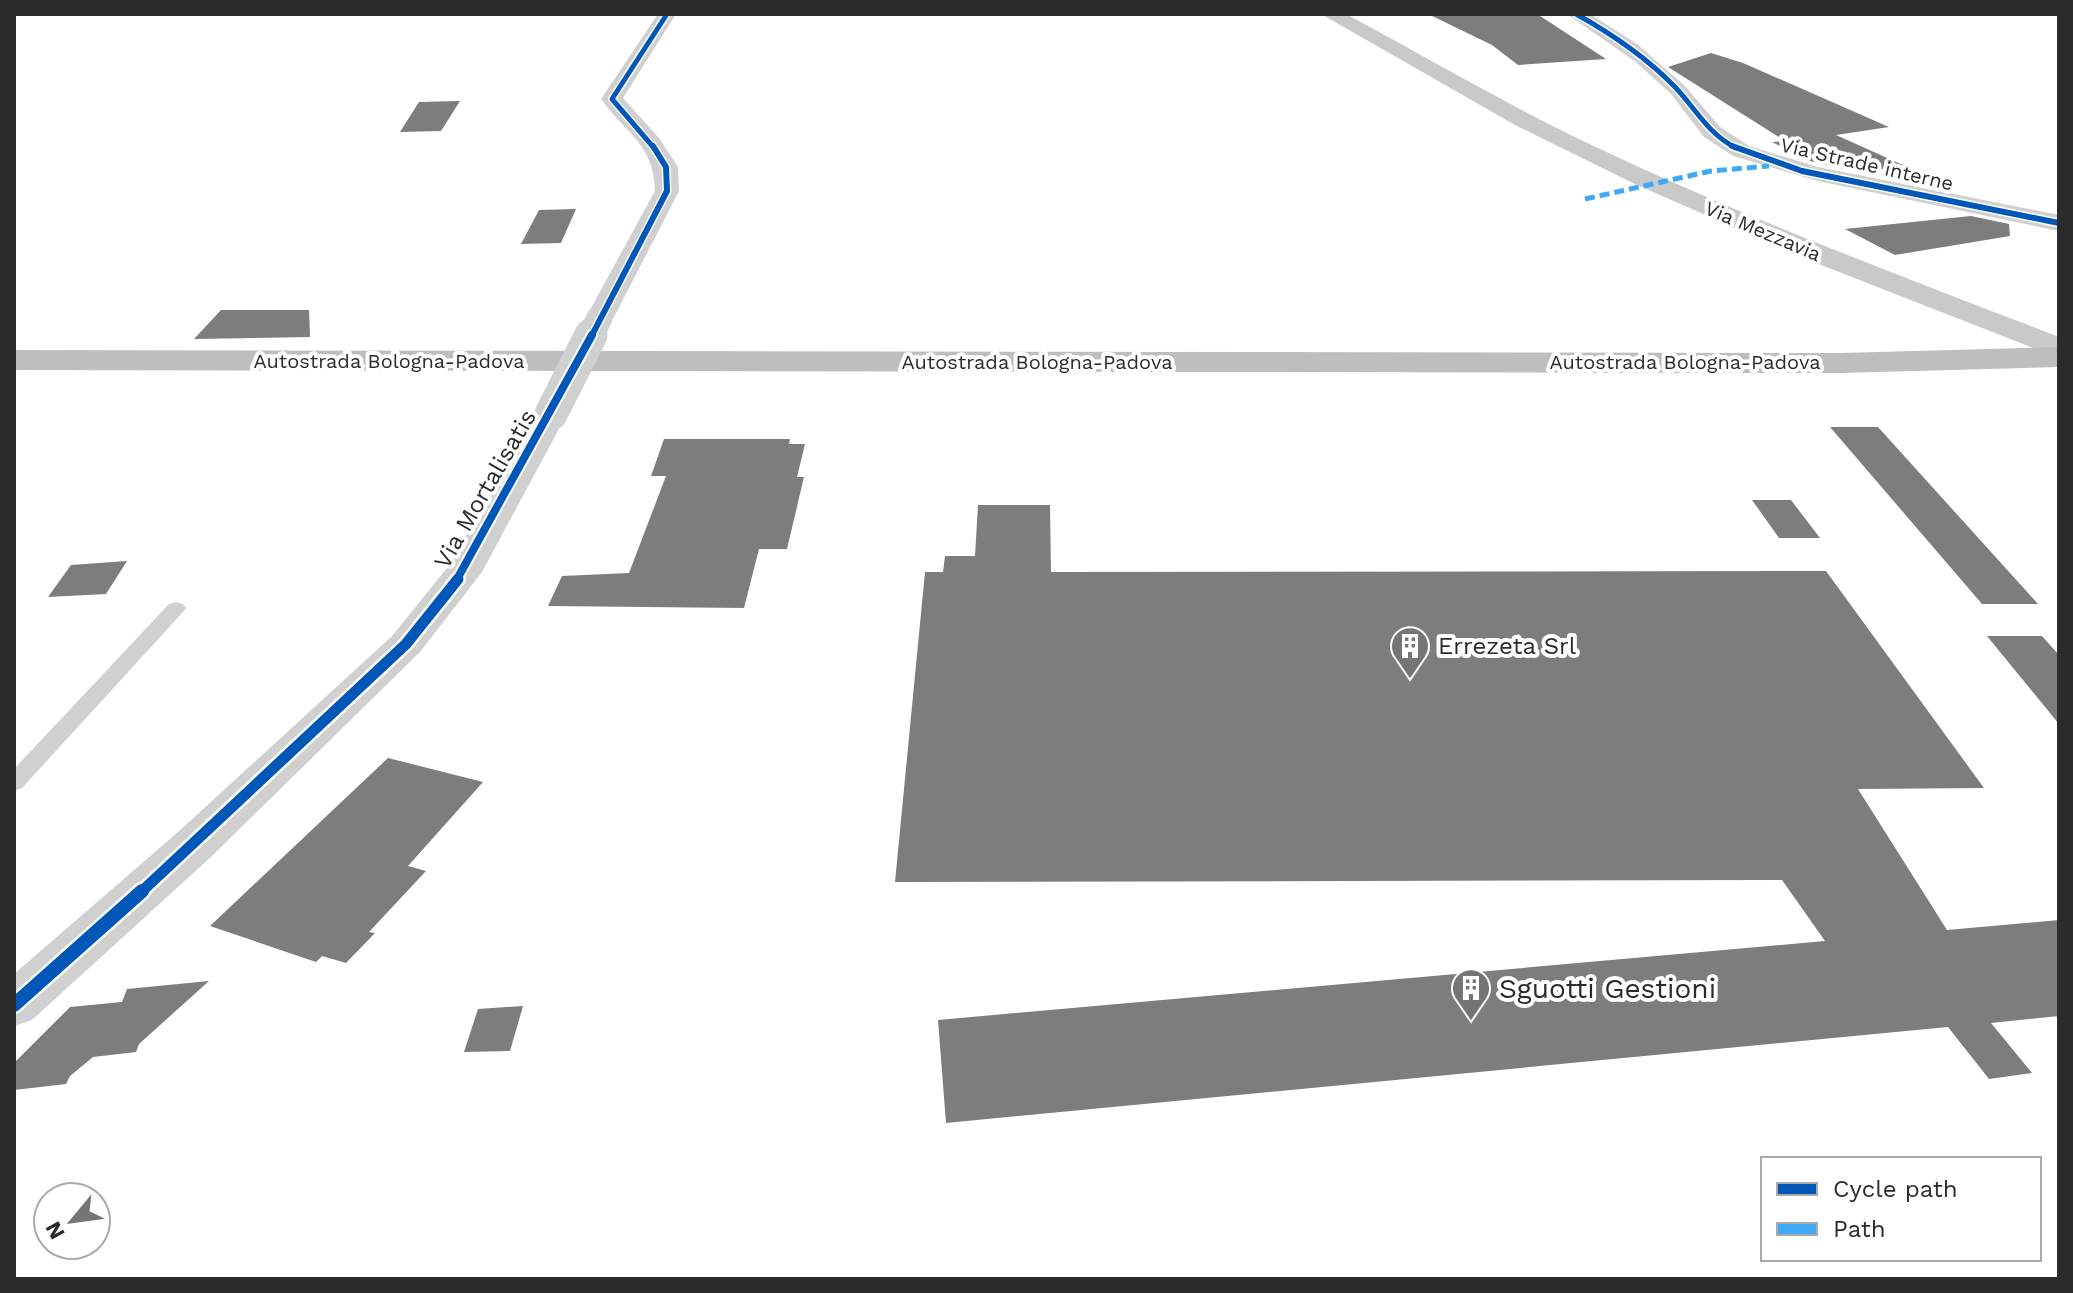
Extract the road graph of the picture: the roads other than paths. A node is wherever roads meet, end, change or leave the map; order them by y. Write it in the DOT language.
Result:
graph roads {
  1 [pos="667,14"];
  2 [pos="1331,14"];
  3 [pos="1576,14"];
  4 [pos="2059,223"];
  5 [pos="2059,348"];
  6 [pos="2059,357"];
  7 [pos="14,360"];
  8 [pos="2059,382"];
  9 [pos="14,384"];
  10 [pos="176,608"];
  11 [pos="14,783"];
  12 [pos="14,1005"];
  1 -- 12 [label="street, Via Mortalisatis, bridge"];
  2 -- 5 [label="main road, Via Mezzavia"];
  3 -- 4 [label="street, Via Strade interne"];
  6 -- 7 [label="highway, Autostrada Bologna-Padova"];
  8 -- 9 [label="highway, Autostrada Bologna-Padova"];
  10 -- 11 [label="lane"];
}
